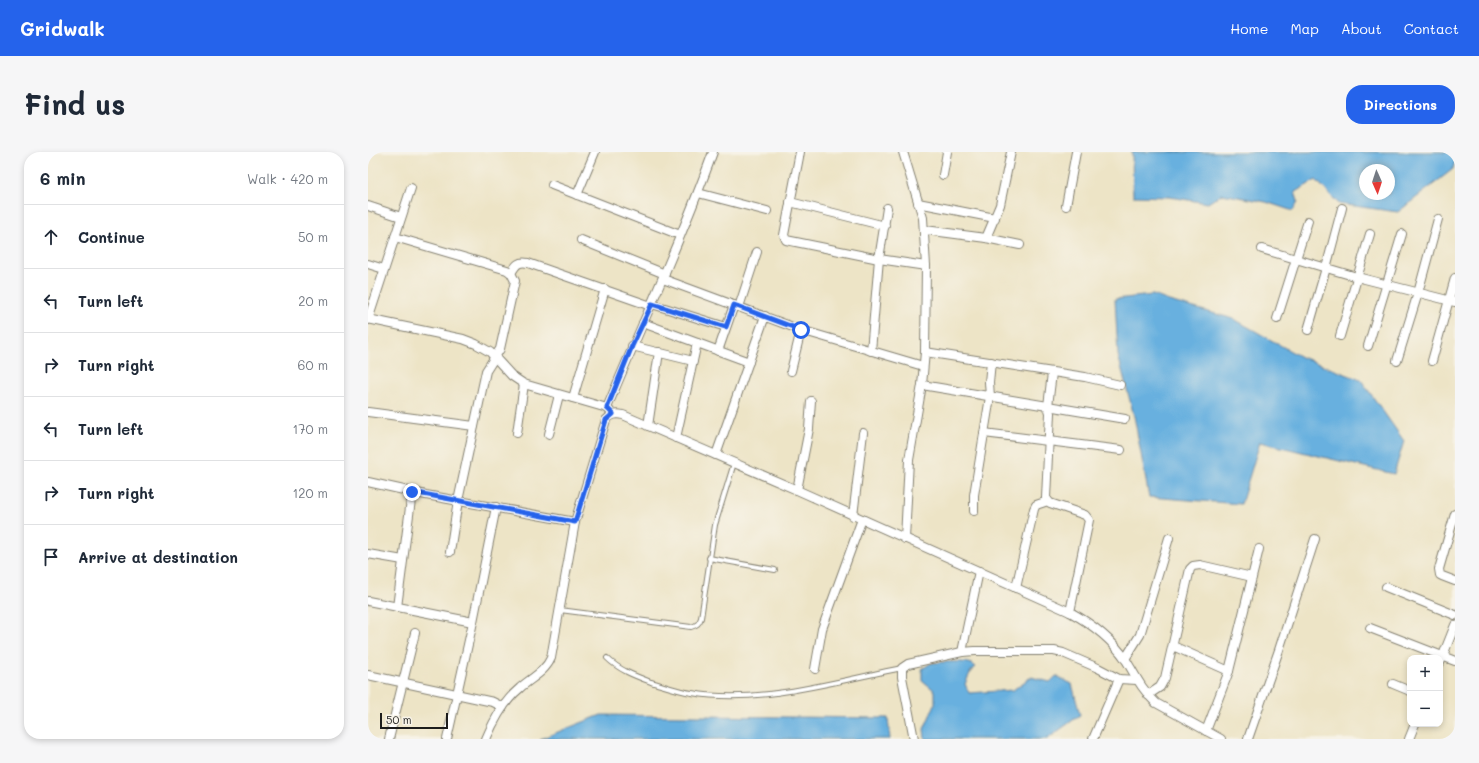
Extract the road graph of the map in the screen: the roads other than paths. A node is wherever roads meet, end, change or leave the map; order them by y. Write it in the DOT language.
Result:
graph roads {
  1 [pos="595,152"];
  2 [pos="713,152"];
  3 [pos="800,152"];
  4 [pos="903,152"];
  5 [pos="947,152"];
  6 [pos="1011,152"];
  7 [pos="1076,152"];
  8 [pos="943,175"];
  9 [pos="552,185"];
  10 [pos="411,188"];
  11 [pos="698,193"];
  12 [pos="577,195"];
  13 [pos="790,202"];
  14 [pos="918,203"];
  15 [pos="368,206"];
  16 [pos="1066,206"];
  17 [pos="887,208"];
  18 [pos="1342,208"];
  19 [pos="767,211"];
  20 [pos="401,217"];
  21 [pos="995,218"];
  22 [pos="1438,219"];
  23 [pos="1308,221"];
  24 [pos="885,226"];
  25 [pos="925,230"];
  26 [pos="680,234"];
  27 [pos="1370,234"];
  28 [pos="1402,234"];
  29 [pos="394,237"];
  30 [pos="986,238"];
  31 [pos="581,240"];
  32 [pos="1020,245"];
  33 [pos="1262,250"];
  34 [pos="757,252"];
  35 [pos="879,259"];
  36 [pos="1296,259"];
  37 [pos="368,264"];
  38 [pos="926,266"];
  39 [pos="1326,268"];
  40 [pos="384,269"];
  41 [pos="511,273"];
  42 [pos="664,277"];
  43 [pos="1357,277"];
  44 [pos="1455,278"];
  45 [pos="1387,284"];
  46 [pos="605,289"];
  47 [pos="1418,293"];
  48 [pos="1452,301"];
  49 [pos="651,305"];
  50 [pos="736,306"];
  51 [pos="764,316"];
  52 [pos="1277,319"];
  53 [pos="368,320"];
  54 [pos="643,323"];
  55 [pos="726,327"];
  56 [pos="801,330"];
  57 [pos="1308,330"];
  58 [pos="1340,336"];
  59 [pos="697,343"];
  60 [pos="632,346"];
  61 [pos="1368,346"];
  62 [pos="718,351"];
  63 [pos="871,351"];
  64 [pos="659,352"];
  65 [pos="925,352"];
  66 [pos="496,357"];
  67 [pos="693,361"];
  68 [pos="1397,361"];
  69 [pos="1432,361"];
  70 [pos="748,362"];
  71 [pos="991,362"];
  72 [pos="923,366"];
  73 [pos="791,370"];
  74 [pos="1052,373"];
  75 [pos="524,384"];
  76 [pos="922,385"];
  77 [pos="1120,385"];
  78 [pos="559,395"];
  79 [pos="990,397"];
  80 [pos="573,398"];
  81 [pos="811,401"];
  82 [pos="1048,406"];
  83 [pos="610,411"];
  84 [pos="368,412"];
  85 [pos="1125,419"];
  86 [pos="474,426"];
  87 [pos="648,426"];
  88 [pos="517,433"];
  89 [pos="984,433"];
  90 [pos="549,434"];
  91 [pos="863,434"];
  92 [pos="676,438"];
  93 [pos="1048,442"];
  94 [pos="1121,450"];
  95 [pos="716,455"];
  96 [pos="734,463"];
  97 [pos="368,482"];
  98 [pos="797,490"];
  99 [pos="412,492"];
  100 [pos="458,501"];
  101 [pos="1048,502"];
  102 [pos="496,508"];
  103 [pos="974,511"];
  104 [pos="1455,514"];
  105 [pos="853,516"];
  106 [pos="862,519"];
  107 [pos="575,522"];
  108 [pos="1169,538"];
  109 [pos="905,539"];
  110 [pos="1315,539"];
  111 [pos="1259,549"];
  112 [pos="450,552"];
  113 [pos="368,554"];
  114 [pos="709,558"];
  115 [pos="403,560"];
  116 [pos="775,570"];
  117 [pos="979,571"];
  118 [pos="1252,577"];
  119 [pos="1455,580"];
  120 [pos="1386,587"];
  121 [pos="1016,588"];
  122 [pos="368,601"];
  123 [pos="397,607"];
  124 [pos="560,610"];
  125 [pos="1070,612"];
  126 [pos="1455,616"];
  127 [pos="473,622"];
  128 [pos="1455,625"];
  129 [pos="1370,628"];
  130 [pos="416,633"];
  131 [pos="1173,646"];
  132 [pos="962,652"];
  133 [pos="1431,655"];
  134 [pos="1443,657"];
  135 [pos="607,658"];
  136 [pos="1125,659"];
  137 [pos="1443,660"];
  138 [pos="1455,661"];
  139 [pos="902,668"];
  140 [pos="815,669"];
  141 [pos="1229,671"];
  142 [pos="368,675"];
  143 [pos="1119,679"];
  144 [pos="1137,680"];
  145 [pos="403,683"];
  146 [pos="1393,684"];
  147 [pos="1407,690"];
  148 [pos="457,693"];
  149 [pos="1148,695"];
  150 [pos="503,707"];
  151 [pos="1414,727"];
  152 [pos="1206,731"];
  153 [pos="389,739"];
  154 [pos="447,739"];
  155 [pos="486,739"];
  156 [pos="914,739"];
  157 [pos="1092,739"];
  158 [pos="1221,739"];
  159 [pos="1248,739"];
  160 [pos="1409,739"];
  1 -- 12 [label="street"];
  2 -- 11 [label="street"];
  3 -- 13 [label="street"];
  4 -- 14 [label="street"];
  5 -- 8 [label="street"];
  6 -- 21 [label="street"];
  7 -- 16 [label="street"];
  9 -- 12 [label="street"];
  10 -- 20 [label="street"];
  11 -- 19 [label="street"];
  11 -- 26 [label="street"];
  12 -- 26 [label="street"];
  13 -- 24 [label="street"];
  13 -- 35 [label="street"];
  14 -- 21 [label="street"];
  14 -- 25 [label="street"];
  15 -- 20 [label="street"];
  17 -- 24 [label="street"];
  18 -- 39 [label="street"];
  20 -- 29 [label="street"];
  21 -- 30 [label="street"];
  22 -- 47 [label="street"];
  23 -- 36 [label="street"];
  24 -- 35 [label="street"];
  25 -- 30 [label="street"];
  25 -- 38 [label="street"];
  26 -- 42 [label="street"];
  27 -- 43 [label="street"];
  28 -- 45 [label="street"];
  29 -- 40 [label="street"];
  29 -- 41 [label="street"];
  30 -- 32 [label="street"];
  31 -- 42 [label="street"];
  33 -- 36 [label="street"];
  34 -- 50 [label="street"];
  35 -- 38 [label="street"];
  35 -- 63 [label="street"];
  36 -- 39 [label="street"];
  36 -- 52 [label="street"];
  37 -- 40 [label="street"];
  38 -- 65 [label="street"];
  39 -- 43 [label="street"];
  39 -- 57 [label="street"];
  40 -- 53 [label="street"];
  41 -- 46 [label="street"];
  41 -- 66 [label="street"];
  42 -- 49 [label="street"];
  42 -- 50 [label="street"];
  43 -- 45 [label="street"];
  43 -- 58 [label="street"];
  44 -- 48 [label="street"];
  45 -- 47 [label="street"];
  45 -- 61 [label="street"];
  46 -- 49 [label="street"];
  46 -- 80 [label="street"];
  47 -- 48 [label="street"];
  47 -- 68 [label="street"];
  48 -- 69 [label="street"];
  49 -- 54 [label="street"];
  49 -- 55 [label="street"];
  50 -- 51 [label="street"];
  50 -- 55 [label="street"];
  51 -- 56 [label="street"];
  51 -- 70 [label="street"];
  53 -- 66 [label="street"];
  54 -- 59 [label="street"];
  54 -- 60 [label="street"];
  55 -- 62 [label="street"];
  56 -- 63 [label="street"];
  56 -- 73 [label="street"];
  59 -- 62 [label="street"];
  59 -- 67 [label="street"];
  60 -- 64 [label="street"];
  60 -- 83 [label="street"];
  62 -- 70 [label="street"];
  63 -- 72 [label="street"];
  64 -- 67 [label="street"];
  64 -- 87 [label="street"];
  65 -- 71 [label="street"];
  65 -- 72 [label="street"];
  66 -- 75 [label="street"];
  66 -- 86 [label="street"];
  67 -- 92 [label="street"];
  70 -- 95 [label="street"];
  71 -- 74 [label="street"];
  71 -- 79 [label="street"];
  72 -- 76 [label="street"];
  74 -- 77 [label="street"];
  74 -- 82 [label="street"];
  75 -- 78 [label="street"];
  75 -- 88 [label="street"];
  76 -- 79 [label="street"];
  76 -- 109 [label="street"];
  78 -- 80 [label="street"];
  78 -- 90 [label="street"];
  79 -- 82 [label="street"];
  79 -- 89 [label="street"];
  80 -- 83 [label="street"];
  81 -- 98 [label="street"];
  82 -- 85 [label="street"];
  82 -- 93 [label="street"];
  83 -- 87 [label="street"];
  83 -- 107 [label="street"];
  84 -- 86 [label="street"];
  86 -- 100 [label="street"];
  87 -- 92 [label="street"];
  89 -- 93 [label="street"];
  89 -- 103 [label="street"];
  91 -- 105 [label="street"];
  92 -- 95 [label="street"];
  93 -- 94 [label="street"];
  93 -- 101 [label="street"];
  95 -- 96 [label="street"];
  96 -- 98 [label="street"];
  96 -- 114 [label="lane"];
  97 -- 99 [label="street"];
  98 -- 105 [label="street"];
  99 -- 100 [label="street"];
  99 -- 115 [label="street"];
  100 -- 102 [label="street"];
  100 -- 112 [label="street"];
  101 -- 121 [label="street"];
  101 -- 125 [label="street"];
  102 -- 107 [label="street"];
  102 -- 127 [label="street"];
  104 -- 119 [label="street"];
  105 -- 106 [label="street"];
  106 -- 109 [label="street"];
  106 -- 140 [label="street"];
  107 -- 124 [label="street"];
  108 -- 136 [label="street"];
  109 -- 117 [label="street"];
  110 -- 159 [label="street"];
  111 -- 118 [label="street"];
  113 -- 115 [label="street"];
  114 -- 116 [label="lane"];
  114 -- 124 [label="lane"];
  115 -- 123 [label="street"];
  117 -- 121 [label="street"];
  117 -- 132 [label="street"];
  118 -- 131 [label="street"];
  118 -- 141 [label="street"];
  120 -- 126 [label="street"];
  121 -- 125 [label="street"];
  122 -- 123 [label="street"];
  123 -- 127 [label="street"];
  124 -- 150 [label="street"];
  125 -- 136 [label="street"];
  127 -- 148 [label="street"];
  128 -- 134 [label="street"];
  129 -- 133 [label="street"];
  130 -- 145 [label="street"];
  131 -- 141 [label="street"];
  131 -- 149 [label="street"];
  132 -- 139 [label="street"];
  132 -- 143 [label="street"];
  135 -- 139 [label="lane"];
  136 -- 144 [label="street"];
  137 -- 138 [label="street"];
  139 -- 156 [label="street"];
  141 -- 152 [label="street"];
  142 -- 145 [label="street"];
  143 -- 144 [label="street"];
  143 -- 157 [label="street"];
  144 -- 149 [label="street"];
  145 -- 148 [label="street"];
  145 -- 153 [label="street"];
  146 -- 147 [label="street"];
  148 -- 150 [label="street"];
  148 -- 154 [label="street"];
  149 -- 152 [label="street"];
  150 -- 155 [label="street"];
  151 -- 160 [label="street"];
  152 -- 158 [label="street"];
}
